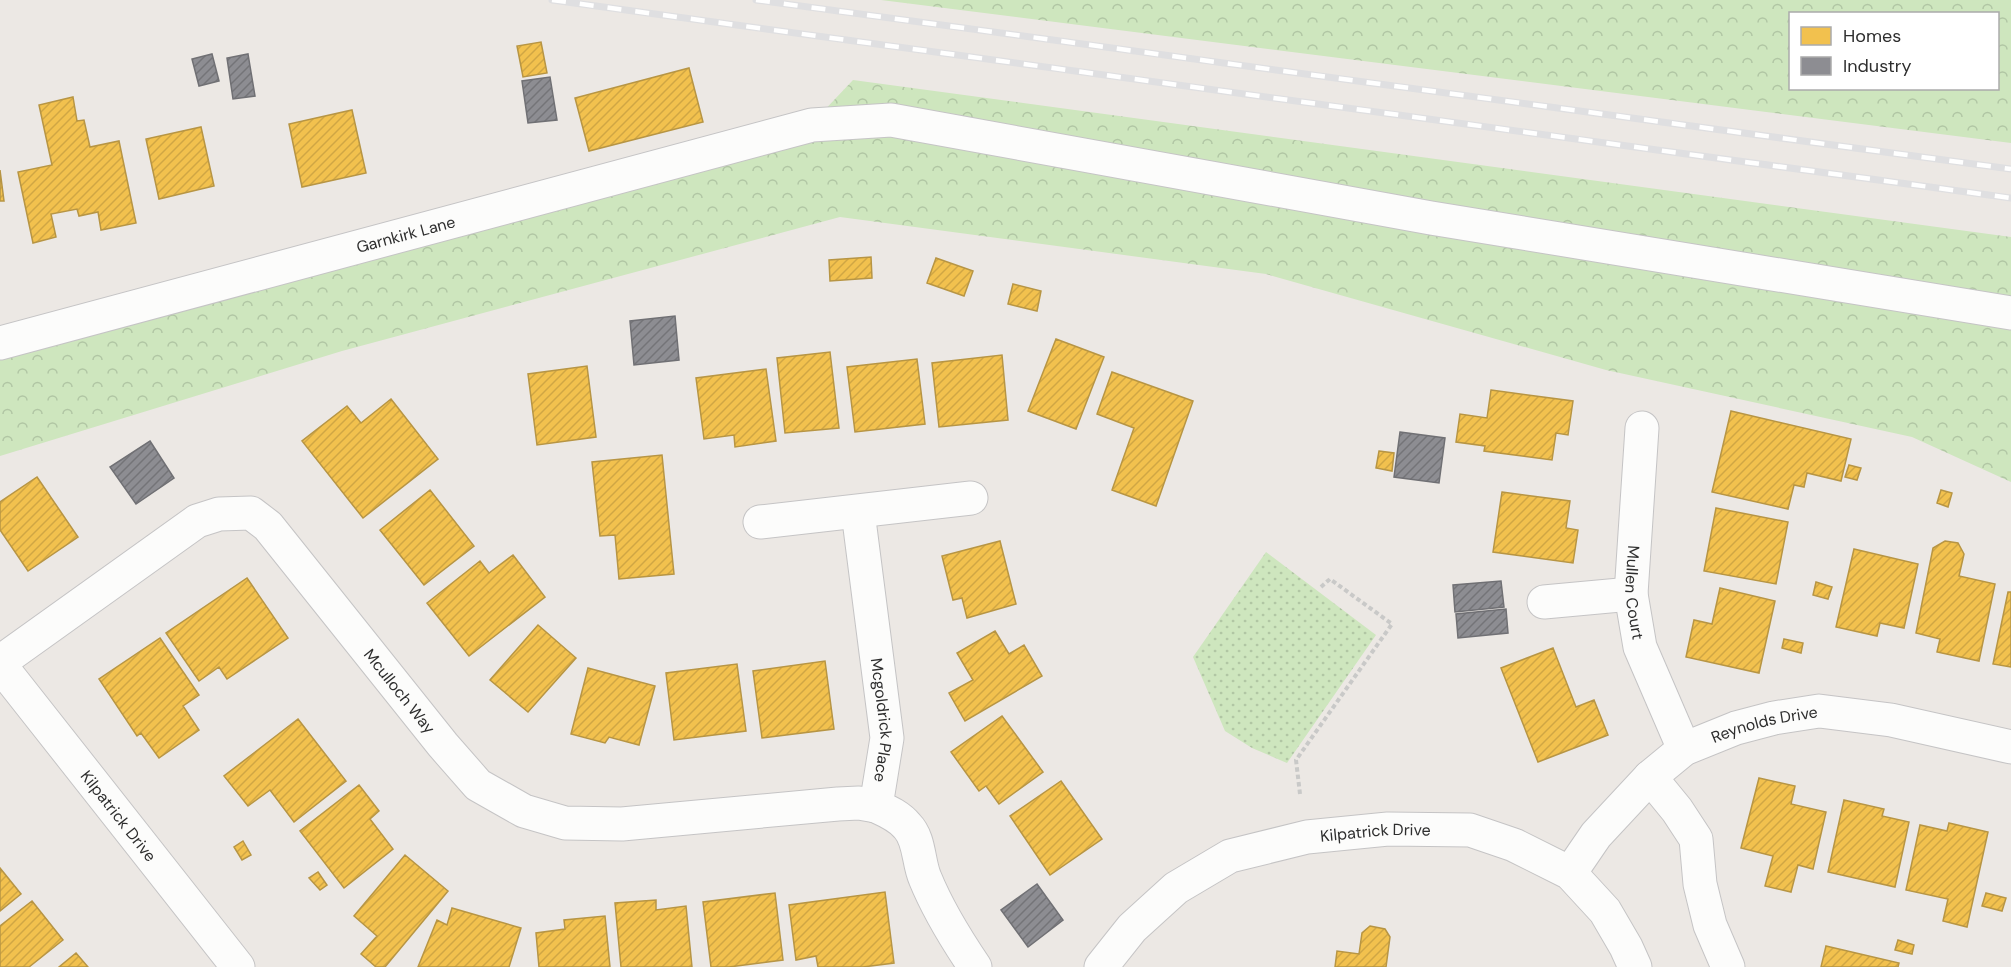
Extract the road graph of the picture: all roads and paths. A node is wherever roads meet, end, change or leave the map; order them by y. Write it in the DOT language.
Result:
graph roads {
  1 [pos="2011,313"];
  2 [pos="0,343"];
  3 [pos="1642,428"];
  4 [pos="971,498"];
  5 [pos="858,512"];
  6 [pos="760,522"];
  7 [pos="1321,587"];
  8 [pos="1631,594"];
  9 [pos="1544,602"];
  10 [pos="0,663"];
  11 [pos="2011,747"];
  12 [pos="1684,749"];
  13 [pos="1650,777"];
  14 [pos="876,806"];
  15 [pos="1307,837"];
  16 [pos="1570,873"];
  17 [pos="238,967"];
  18 [pos="975,967"];
  19 [pos="1101,967"];
  20 [pos="1635,967"];
  21 [pos="1728,967"];
  1 -- 2 [label="street, Garnkirk Lane"];
  3 -- 8 [label="street, Mullen Court"];
  4 -- 5 [label="street"];
  5 -- 6 [label="street"];
  5 -- 14 [label="street, Mcgoldrick Place"];
  7 -- 15 [label="path"];
  8 -- 9 [label="street"];
  8 -- 12 [label="street, Mullen Court"];
  10 -- 14 [label="street, Mculloch Way"];
  10 -- 17 [label="street, Kilpatrick Drive"];
  11 -- 12 [label="street, Reynolds Drive"];
  12 -- 13 [label="street, Reynolds Drive"];
  13 -- 16 [label="street, Reynolds Drive"];
  13 -- 21 [label="street"];
  14 -- 18 [label="street, Mcgoldrick Place"];
  15 -- 16 [label="street, Kilpatrick Drive"];
  15 -- 19 [label="street, Kilpatrick Drive"];
  16 -- 20 [label="street, Kilpatrick Drive"];
}
